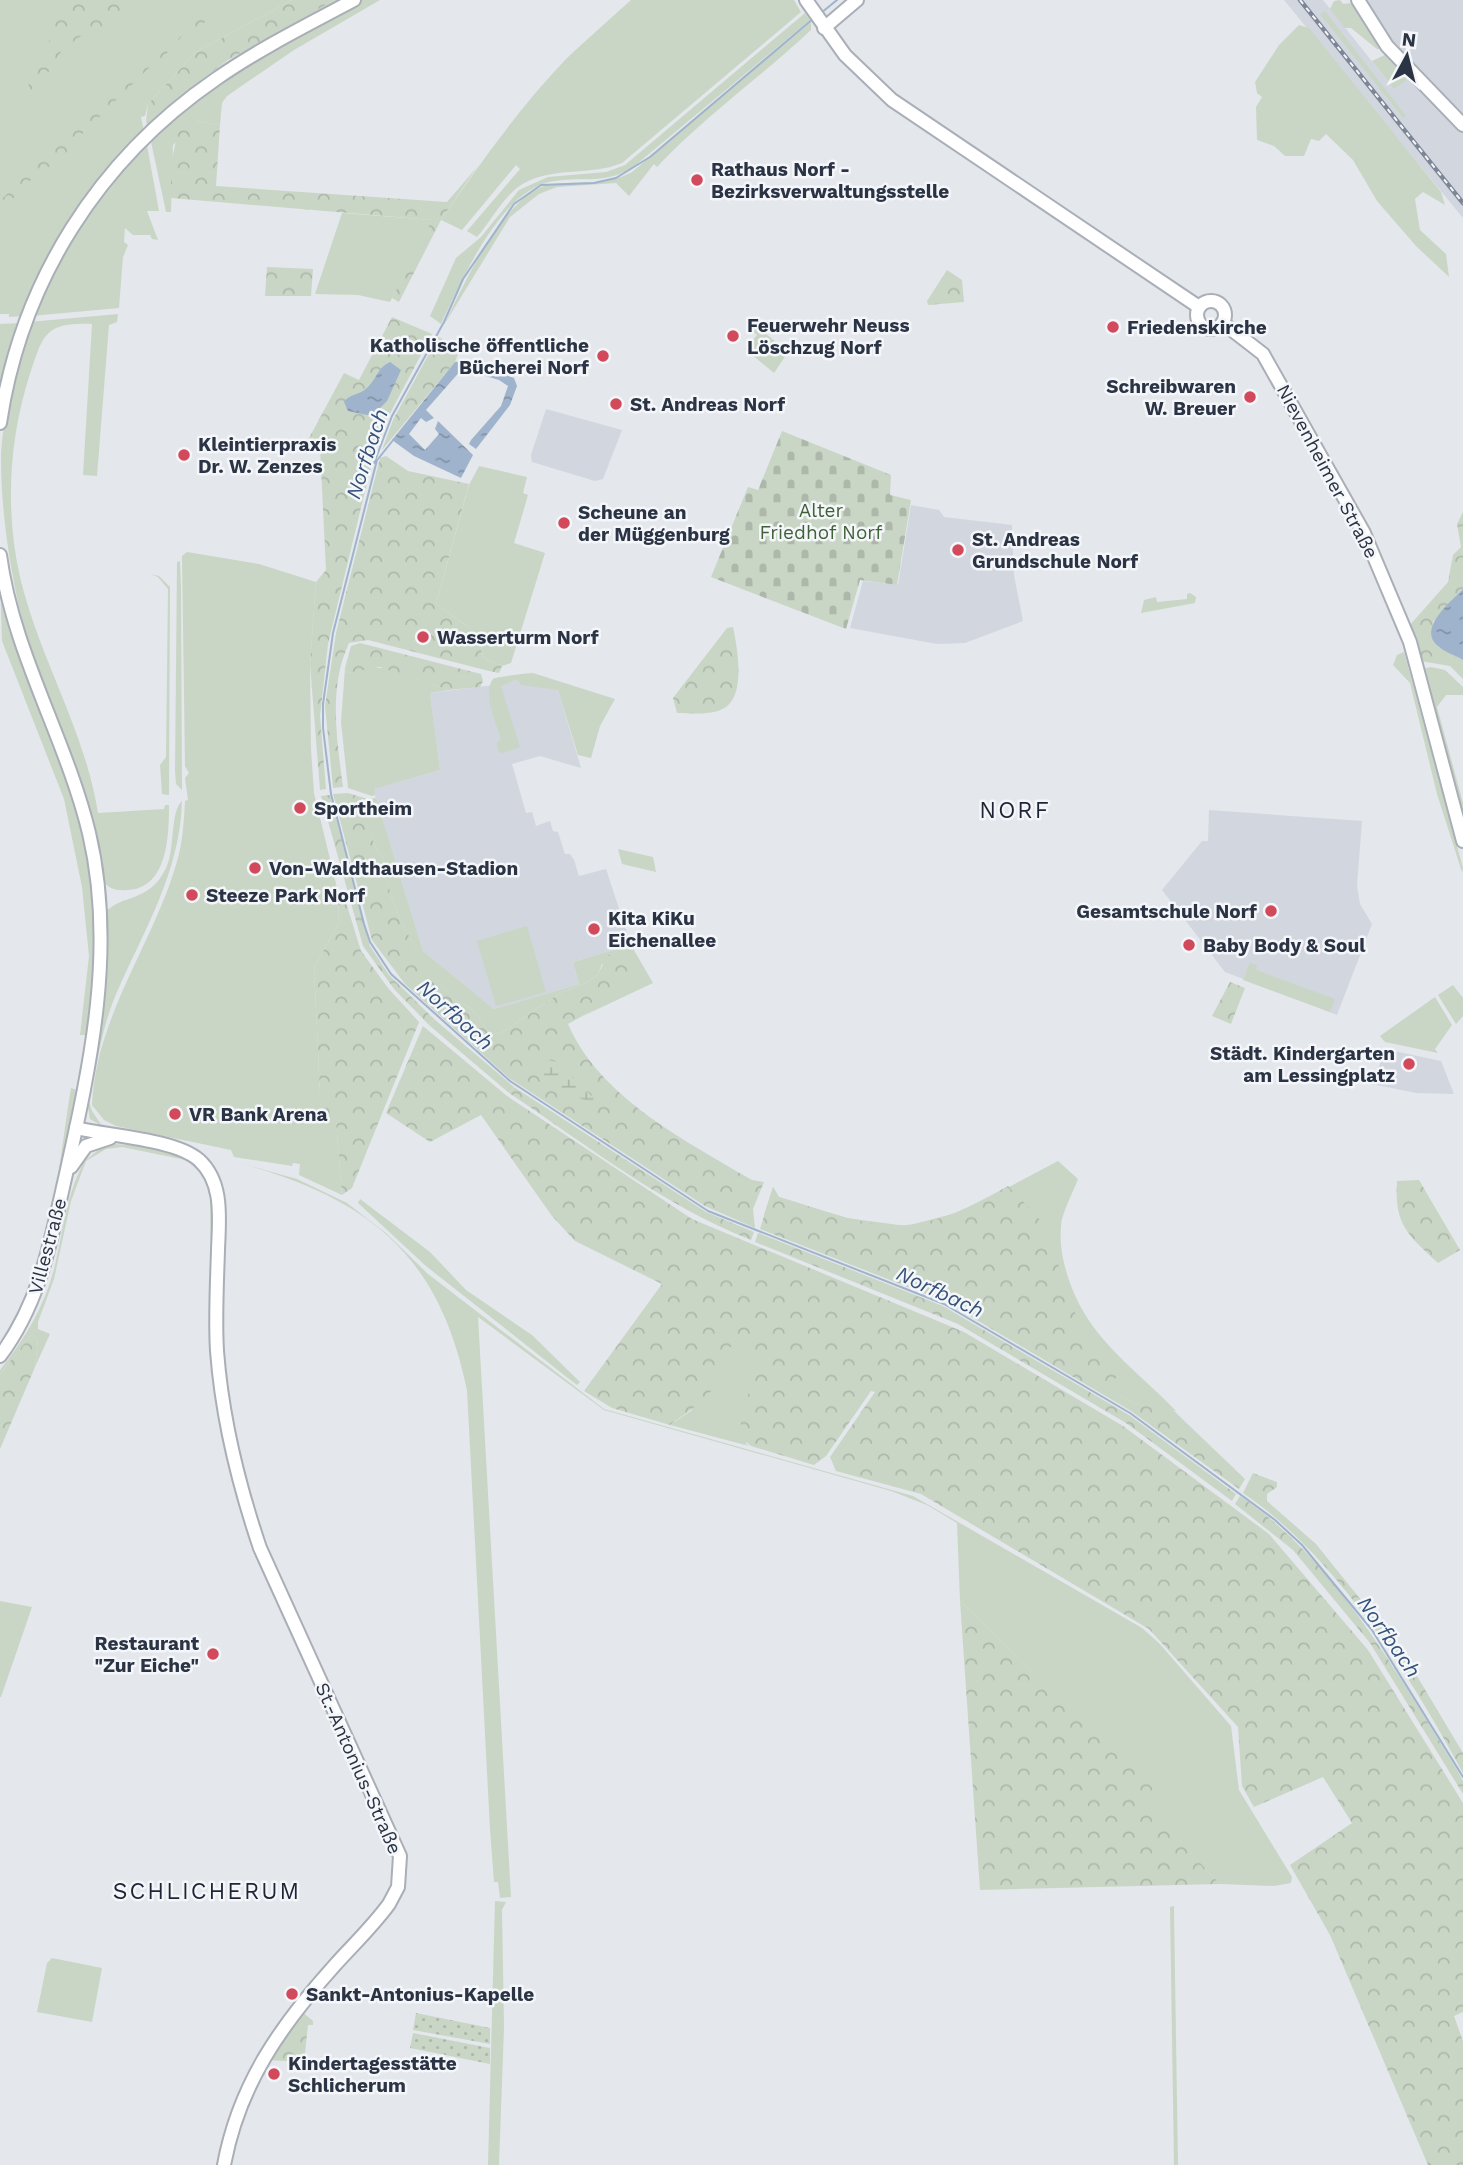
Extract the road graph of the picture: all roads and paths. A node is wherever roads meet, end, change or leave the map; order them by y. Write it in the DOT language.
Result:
graph roads {
  1 [pos="354,0"];
  2 [pos="806,0"];
  3 [pos="857,0"];
  4 [pos="1358,0"];
  5 [pos="819,20"];
  6 [pos="1463,125"];
  7 [pos="1199,307"];
  8 [pos="1223,323"];
  9 [pos="0,423"];
  10 [pos="0,555"];
  11 [pos="1463,841"];
  12 [pos="76,1128"];
  13 [pos="117,1138"];
  14 [pos="65,1180"];
  15 [pos="0,1356"];
  16 [pos="224,2165"];
  1 -- 9 [label="main road"];
  2 -- 5 [label="main road"];
  3 -- 5 [label="main road"];
  4 -- 6 [label="main road"];
  5 -- 7 [label="main road"];
  7 -- 8 [label="main road"];
  7 -- 8 [label="main road"];
  8 -- 11 [label="main road, Nievenheimer Straße"];
  10 -- 12 [label="main road, Villestraße"];
  12 -- 13 [label="main road, St.-Antonius-Straße"];
  12 -- 14 [label="main road, Villestraße"];
  13 -- 14 [label="main road"];
  13 -- 16 [label="main road, St.-Antonius-Straße"];
  14 -- 15 [label="main road, Villestraße"];
}
